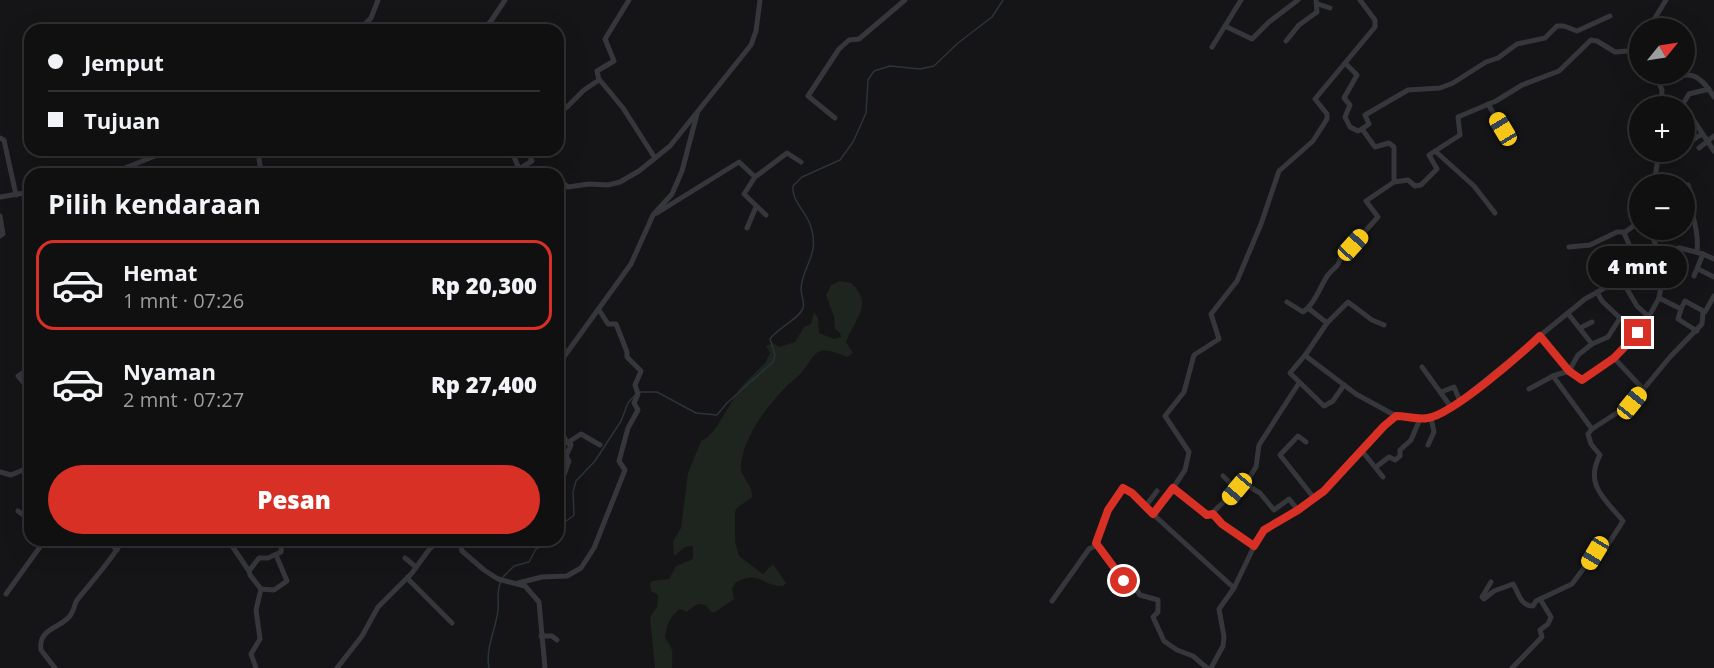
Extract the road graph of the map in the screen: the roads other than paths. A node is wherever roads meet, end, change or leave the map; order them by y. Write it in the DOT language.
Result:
graph roads {
  1 [pos="378,0"];
  2 [pos="505,0"];
  3 [pos="629,0"];
  4 [pos="760,0"];
  5 [pos="905,0"];
  6 [pos="1241,0"];
  7 [pos="1298,0"];
  8 [pos="1360,0"];
  9 [pos="1666,0"];
  10 [pos="1317,2"];
  11 [pos="1330,8"];
  12 [pos="1610,16"];
  13 [pos="1655,18"];
  14 [pos="489,22"];
  15 [pos="365,24"];
  16 [pos="491,24"];
  17 [pos="1225,26"];
  18 [pos="1585,29"];
  19 [pos="1591,40"];
  20 [pos="1286,41"];
  21 [pos="1212,47"];
  22 [pos="1629,51"];
  23 [pos="1345,63"];
  24 [pos="1708,75"];
  25 [pos="1695,77"];
  26 [pos="599,79"];
  27 [pos="1702,80"];
  28 [pos="1709,88"];
  29 [pos="1689,96"];
  30 [pos="1714,97"];
  31 [pos="1488,104"];
  32 [pos="564,106"];
  33 [pos="567,107"];
  34 [pos="564,109"];
  35 [pos="698,113"];
  36 [pos="835,118"];
  37 [pos="1695,123"];
  38 [pos="1362,129"];
  39 [pos="1702,134"];
  40 [pos="1714,136"];
  41 [pos="0,138"];
  42 [pos="1695,139"];
  43 [pos="1707,141"];
  44 [pos="1511,143"];
  45 [pos="1700,148"];
  46 [pos="1435,151"];
  47 [pos="1714,151"];
  48 [pos="158,156"];
  49 [pos="530,156"];
  50 [pos="655,158"];
  51 [pos="801,162"];
  52 [pos="135,168"];
  53 [pos="524,168"];
  54 [pos="755,177"];
  55 [pos="1394,182"];
  56 [pos="564,184"];
  57 [pos="24,193"];
  58 [pos="16,195"];
  59 [pos="0,197"];
  60 [pos="756,207"];
  61 [pos="1495,213"];
  62 [pos="653,215"];
  63 [pos="766,215"];
  64 [pos="0,216"];
  65 [pos="1695,226"];
  66 [pos="747,228"];
  67 [pos="1629,228"];
  68 [pos="1625,232"];
  69 [pos="0,236"];
  70 [pos="1654,240"];
  71 [pos="1656,246"];
  72 [pos="1569,247"];
  73 [pos="1673,249"];
  74 [pos="1700,253"];
  75 [pos="1666,258"];
  76 [pos="1714,259"];
  77 [pos="1698,269"];
  78 [pos="1603,276"];
  79 [pos="1694,276"];
  80 [pos="1714,277"];
  81 [pos="1621,279"];
  82 [pos="1607,287"];
  83 [pos="1597,292"];
  84 [pos="1714,296"];
  85 [pos="1659,298"];
  86 [pos="1287,302"];
  87 [pos="1308,308"];
  88 [pos="1681,309"];
  89 [pos="599,310"];
  90 [pos="1703,312"];
  91 [pos="1569,315"];
  92 [pos="1648,316"];
  93 [pos="1592,322"];
  94 [pos="1327,323"];
  95 [pos="1384,325"];
  96 [pos="1580,328"];
  97 [pos="1697,331"];
  98 [pos="1540,336"];
  99 [pos="1592,344"];
  100 [pos="1306,354"];
  101 [pos="564,355"];
  102 [pos="1614,358"];
  103 [pos="1422,367"];
  104 [pos="1569,371"];
  105 [pos="24,372"];
  106 [pos="1552,376"];
  107 [pos="24,383"];
  108 [pos="1299,383"];
  109 [pos="1344,385"];
  110 [pos="1529,389"];
  111 [pos="1643,389"];
  112 [pos="1441,392"];
  113 [pos="1460,401"];
  114 [pos="1451,407"];
  115 [pos="1396,416"];
  116 [pos="1431,418"];
  117 [pos="1420,419"];
  118 [pos="1592,429"];
  119 [pos="564,436"];
  120 [pos="570,442"];
  121 [pos="1306,442"];
  122 [pos="600,445"];
  123 [pos="1428,445"];
  124 [pos="1362,451"];
  125 [pos="1376,467"];
  126 [pos="24,470"];
  127 [pos="0,472"];
  128 [pos="564,475"];
  129 [pos="1223,476"];
  130 [pos="1383,477"];
  131 [pos="1245,484"];
  132 [pos="1331,485"];
  133 [pos="1173,488"];
  134 [pos="1237,489"];
  135 [pos="1157,491"];
  136 [pos="1335,491"];
  137 [pos="1314,498"];
  138 [pos="1145,507"];
  139 [pos="1298,510"];
  140 [pos="18,511"];
  141 [pos="1153,514"];
  142 [pos="1213,514"];
  143 [pos="24,516"];
  144 [pos="1097,545"];
  145 [pos="41,546"];
  146 [pos="113,546"];
  147 [pos="119,546"];
  148 [pos="232,546"];
  149 [pos="282,546"];
  150 [pos="461,546"];
  151 [pos="1254,546"];
  152 [pos="432,547"];
  153 [pos="117,550"];
  154 [pos="276,555"];
  155 [pos="405,558"];
  156 [pos="416,567"];
  157 [pos="249,571"];
  158 [pos="407,578"];
  159 [pos="1491,582"];
  160 [pos="518,583"];
  161 [pos="1234,588"];
  162 [pos="261,589"];
  163 [pos="6,594"];
  164 [pos="1540,599"];
  165 [pos="1052,601"];
  166 [pos="452,623"];
  167 [pos="541,636"];
  168 [pos="557,640"];
  169 [pos="1520,665"];
  170 [pos="55,668"];
  171 [pos="256,668"];
  172 [pos="337,668"];
  173 [pos="545,668"];
  174 [pos="1209,668"];
  175 [pos="1512,668"];
  1 -- 15 [label="street"];
  2 -- 14 [label="street"];
  3 -- 26 [label="street"];
  4 -- 35 [label="street"];
  5 -- 36 [label="street"];
  6 -- 17 [label="street"];
  7 -- 17 [label="street"];
  8 -- 23 [label="street"];
  9 -- 13 [label="street"];
  10 -- 11 [label="street"];
  10 -- 20 [label="street"];
  12 -- 18 [label="street"];
  14 -- 16 [label="street"];
  17 -- 21 [label="street"];
  18 -- 19 [label="street"];
  18 -- 38 [label="street"];
  19 -- 22 [label="street"];
  19 -- 31 [label="street"];
  23 -- 38 [label="street"];
  23 -- 133 [label="street"];
  24 -- 27 [label="street"];
  25 -- 27 [label="street"];
  26 -- 33 [label="street"];
  26 -- 50 [label="street"];
  27 -- 28 [label="street"];
  28 -- 29 [label="street"];
  28 -- 30 [label="street"];
  31 -- 44 [label="street"];
  31 -- 46 [label="street"];
  32 -- 33 [label="street"];
  33 -- 34 [label="street"];
  35 -- 50 [label="street"];
  35 -- 62 [label="street"];
  37 -- 39 [label="street"];
  38 -- 55 [label="street"];
  39 -- 42 [label="street"];
  39 -- 43 [label="street"];
  40 -- 43 [label="street"];
  41 -- 58 [label="street"];
  43 -- 45 [label="street"];
  43 -- 47 [label="street"];
  46 -- 55 [label="street"];
  46 -- 61 [label="street"];
  48 -- 52 [label="street"];
  49 -- 53 [label="street"];
  50 -- 56 [label="street"];
  51 -- 54 [label="street"];
  54 -- 60 [label="street"];
  54 -- 62 [label="street"];
  55 -- 87 [label="street"];
  57 -- 58 [label="street"];
  58 -- 59 [label="street"];
  60 -- 63 [label="street"];
  60 -- 66 [label="street"];
  62 -- 89 [label="street"];
  64 -- 69 [label="street"];
  65 -- 74 [label="street"];
  67 -- 68 [label="street"];
  68 -- 72 [label="street"];
  68 -- 81 [label="street"];
  70 -- 71 [label="street"];
  73 -- 74 [label="street"];
  74 -- 76 [label="street"];
  74 -- 77 [label="street"];
  75 -- 85 [label="street"];
  77 -- 79 [label="street"];
  77 -- 80 [label="street"];
  78 -- 82 [label="street"];
  81 -- 82 [label="street"];
  81 -- 92 [label="street"];
  82 -- 83 [label="street"];
  83 -- 91 [label="street"];
  83 -- 99 [label="street"];
  84 -- 90 [label="street"];
  85 -- 88 [label="street"];
  85 -- 92 [label="street"];
  86 -- 87 [label="street"];
  87 -- 94 [label="street"];
  88 -- 90 [label="street"];
  88 -- 97 [label="street"];
  89 -- 101 [label="street"];
  89 -- 160 [label="street"];
  90 -- 97 [label="street"];
  91 -- 96 [label="street"];
  91 -- 98 [label="street"];
  92 -- 102 [label="street"];
  93 -- 96 [label="street"];
  94 -- 95 [label="street"];
  94 -- 100 [label="street"];
  96 -- 99 [label="street"];
  97 -- 111 [label="street"];
  98 -- 104 [label="street"];
  98 -- 113 [label="street"];
  99 -- 104 [label="street"];
  100 -- 108 [label="street"];
  100 -- 109 [label="street"];
  102 -- 104 [label="street"];
  102 -- 111 [label="street"];
  103 -- 112 [label="street"];
  104 -- 106 [label="street"];
  105 -- 107 [label="street"];
  106 -- 110 [label="street"];
  106 -- 118 [label="street"];
  108 -- 109 [label="street"];
  108 -- 131 [label="street"];
  109 -- 115 [label="street"];
  111 -- 118 [label="street"];
  112 -- 113 [label="street"];
  112 -- 114 [label="street"];
  113 -- 114 [label="street"];
  114 -- 116 [label="street"];
  115 -- 117 [label="street"];
  115 -- 124 [label="street"];
  116 -- 117 [label="street"];
  116 -- 123 [label="street"];
  117 -- 125 [label="street"];
  118 -- 164 [label="street"];
  119 -- 120 [label="street"];
  120 -- 122 [label="street"];
  120 -- 128 [label="street"];
  121 -- 137 [label="street"];
  124 -- 125 [label="street"];
  124 -- 132 [label="street"];
  125 -- 130 [label="street"];
  126 -- 127 [label="street"];
  129 -- 134 [label="street"];
  131 -- 134 [label="street"];
  131 -- 139 [label="street"];
  132 -- 136 [label="street"];
  132 -- 137 [label="street"];
  133 -- 141 [label="street"];
  133 -- 142 [label="street"];
  134 -- 142 [label="street"];
  135 -- 138 [label="street"];
  137 -- 139 [label="street"];
  138 -- 141 [label="street"];
  138 -- 144 [label="street"];
  139 -- 151 [label="street"];
  140 -- 143 [label="street"];
  141 -- 161 [label="street"];
  142 -- 151 [label="street"];
  144 -- 165 [label="street"];
  144 -- 174 [label="street"];
  145 -- 163 [label="street"];
  146 -- 153 [label="street"];
  147 -- 153 [label="street"];
  148 -- 157 [label="street"];
  149 -- 154 [label="street"];
  150 -- 160 [label="street"];
  151 -- 161 [label="street"];
  152 -- 156 [label="street"];
  153 -- 170 [label="street"];
  154 -- 157 [label="street"];
  154 -- 162 [label="street"];
  155 -- 156 [label="street"];
  156 -- 158 [label="street"];
  157 -- 162 [label="street"];
  158 -- 166 [label="street"];
  158 -- 172 [label="street"];
  159 -- 164 [label="street"];
  160 -- 167 [label="street"];
  161 -- 174 [label="street"];
  162 -- 171 [label="street"];
  164 -- 169 [label="street"];
  167 -- 168 [label="street"];
  167 -- 173 [label="street"];
  169 -- 175 [label="street"];
}
